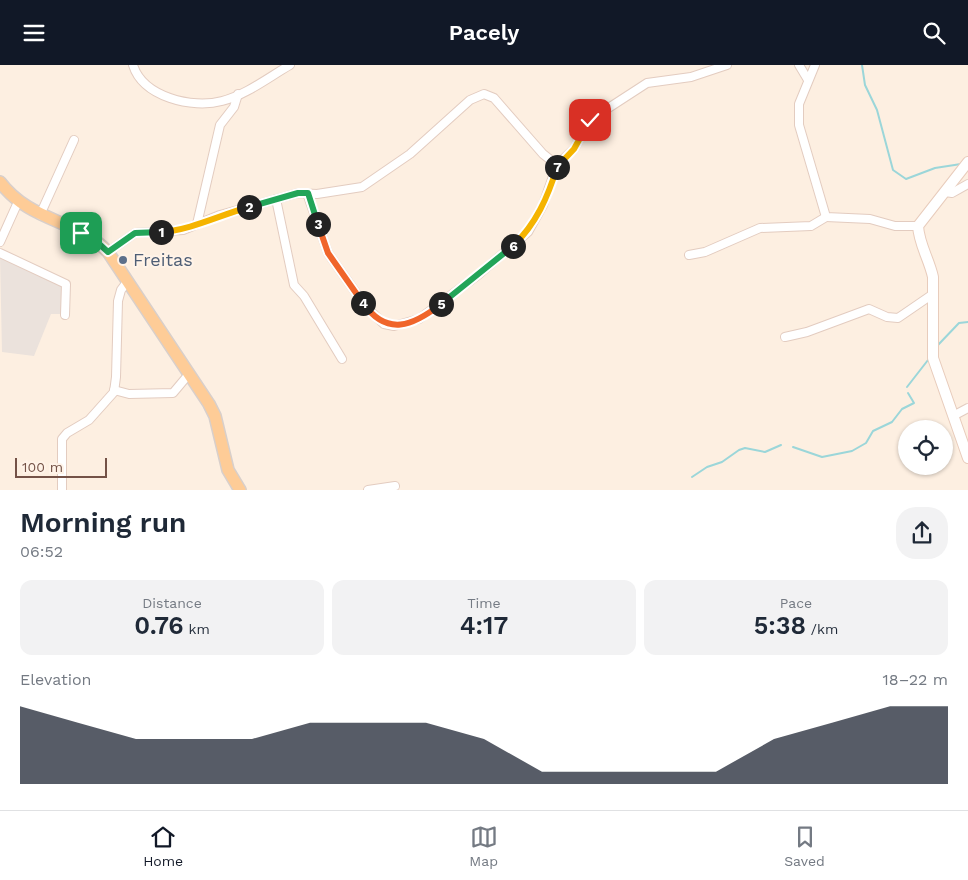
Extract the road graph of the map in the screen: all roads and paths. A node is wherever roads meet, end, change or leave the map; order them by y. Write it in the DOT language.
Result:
graph roads {
  1 [pos="133,65"];
  2 [pos="290,65"];
  3 [pos="727,65"];
  4 [pos="799,65"];
  5 [pos="815,65"];
  6 [pos="808,80"];
  7 [pos="238,94"];
  8 [pos="74,140"];
  9 [pos="966,164"];
  10 [pos="558,165"];
  11 [pos="0,182"];
  12 [pos="968,184"];
  13 [pos="945,191"];
  14 [pos="308,193"];
  15 [pos="276,199"];
  16 [pos="18,202"];
  17 [pos="40,215"];
  18 [pos="826,217"];
  19 [pos="196,224"];
  20 [pos="918,226"];
  21 [pos="0,242"];
  22 [pos="108,252"];
  23 [pos="0,253"];
  24 [pos="689,255"];
  25 [pos="127,282"];
  26 [pos="933,294"];
  27 [pos="65,315"];
  28 [pos="785,337"];
  29 [pos="342,359"];
  30 [pos="190,374"];
  31 [pos="114,390"];
  32 [pos="968,408"];
  33 [pos="953,416"];
  34 [pos="968,458"];
  35 [pos="395,486"];
  36 [pos="62,490"];
  37 [pos="240,490"];
  38 [pos="368,490"];
  1 -- 7 [label="street"];
  2 -- 7 [label="street"];
  3 -- 10 [label="street"];
  4 -- 6 [label="street"];
  5 -- 6 [label="street"];
  6 -- 18 [label="street"];
  7 -- 19 [label="street"];
  8 -- 17 [label="street"];
  9 -- 13 [label="street"];
  10 -- 14 [label="street"];
  10 -- 14 [label="street"];
  11 -- 16 [label="main road"];
  12 -- 13 [label="street"];
  13 -- 20 [label="street"];
  14 -- 15 [label="street"];
  15 -- 19 [label="street"];
  15 -- 29 [label="street"];
  16 -- 17 [label="main road"];
  16 -- 21 [label="street"];
  17 -- 22 [label="main road"];
  18 -- 20 [label="street"];
  18 -- 24 [label="street"];
  19 -- 22 [label="street"];
  20 -- 26 [label="street"];
  22 -- 25 [label="main road"];
  23 -- 27 [label="street"];
  25 -- 30 [label="main road"];
  25 -- 31 [label="street"];
  26 -- 28 [label="street"];
  26 -- 33 [label="street"];
  30 -- 31 [label="street"];
  30 -- 37 [label="main road"];
  31 -- 36 [label="street"];
  32 -- 33 [label="street"];
  33 -- 34 [label="street"];
  35 -- 38 [label="street"];
}
